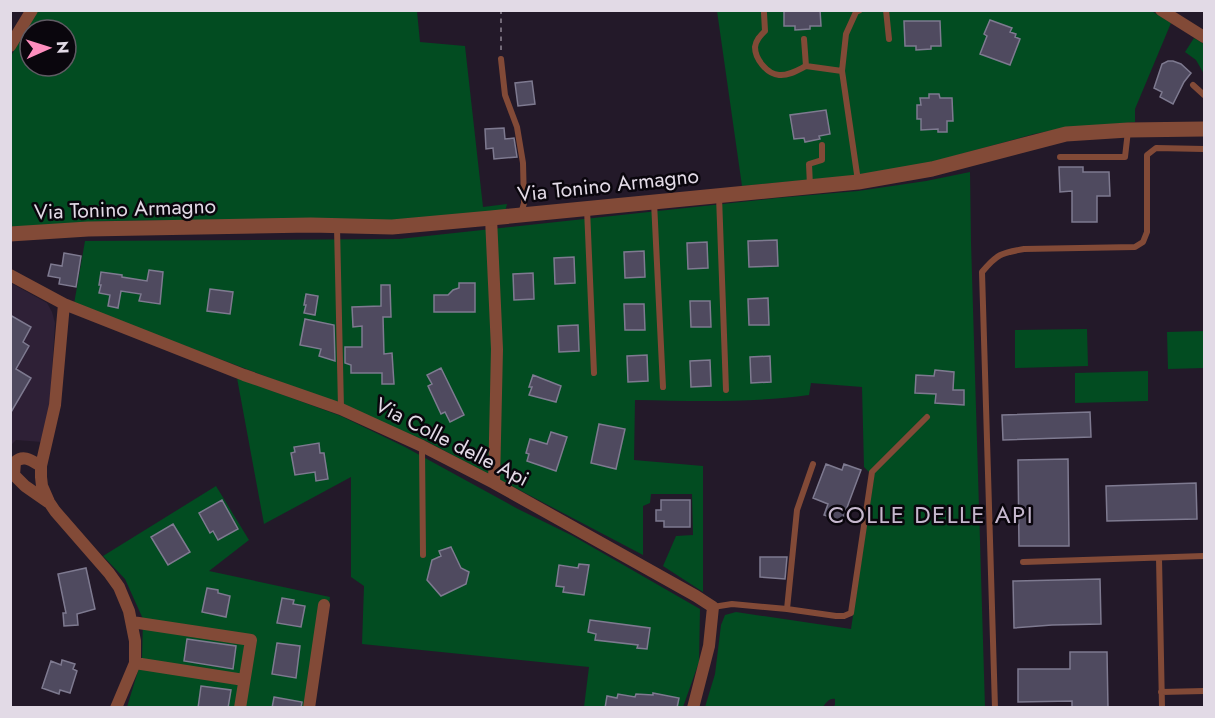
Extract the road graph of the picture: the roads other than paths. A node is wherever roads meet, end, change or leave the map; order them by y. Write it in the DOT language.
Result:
graph roads {
  1 [pos="32,10"];
  2 [pos="860,10"];
  3 [pos="886,10"];
  4 [pos="1161,10"];
  5 [pos="764,13"];
  6 [pos="1204,37"];
  7 [pos="804,39"];
  8 [pos="889,39"];
  9 [pos="10,46"];
  10 [pos="501,59"];
  11 [pos="806,66"];
  12 [pos="842,70"];
  13 [pos="1193,85"];
  14 [pos="1204,94"];
  15 [pos="1204,129"];
  16 [pos="1128,130"];
  17 [pos="822,146"];
  18 [pos="1204,149"];
  19 [pos="1060,157"];
  20 [pos="858,182"];
  21 [pos="810,187"];
  22 [pos="719,195"];
  23 [pos="654,202"];
  24 [pos="587,209"];
  25 [pos="521,215"];
  26 [pos="491,218"];
  27 [pos="337,225"];
  28 [pos="10,234"];
  29 [pos="10,275"];
  30 [pos="63,304"];
  31 [pos="594,374"];
  32 [pos="663,387"];
  33 [pos="726,390"];
  34 [pos="341,409"];
  35 [pos="927,417"];
  36 [pos="422,446"];
  37 [pos="13,461"];
  38 [pos="813,464"];
  39 [pos="41,466"];
  40 [pos="494,483"];
  41 [pos="48,502"];
  42 [pos="423,555"];
  43 [pos="1204,556"];
  44 [pos="1159,558"];
  45 [pos="1023,562"];
  46 [pos="324,605"];
  47 [pos="713,607"];
  48 [pos="787,609"];
  49 [pos="132,622"];
  50 [pos="135,663"];
  51 [pos="244,680"];
  52 [pos="1204,691"];
  53 [pos="1161,692"];
  54 [pos="116,708"];
  55 [pos="240,708"];
  56 [pos="309,708"];
  57 [pos="693,708"];
  58 [pos="995,708"];
  59 [pos="1162,708"];
  1 -- 9 [label="street"];
  2 -- 12 [label="lane"];
  3 -- 8 [label="lane"];
  4 -- 6 [label="street"];
  5 -- 11 [label="lane"];
  7 -- 11 [label="lane"];
  10 -- 25 [label="lane"];
  11 -- 12 [label="lane"];
  12 -- 20 [label="lane"];
  13 -- 14 [label="lane"];
  15 -- 16 [label="street, Via Tonino Armagno"];
  16 -- 19 [label="lane"];
  16 -- 20 [label="street, Via Tonino Armagno"];
  17 -- 21 [label="lane"];
  18 -- 58 [label="lane"];
  20 -- 21 [label="street, Via Tonino Armagno"];
  21 -- 22 [label="street, Via Tonino Armagno"];
  22 -- 23 [label="street, Via Tonino Armagno"];
  22 -- 33 [label="lane"];
  23 -- 24 [label="street, Via Tonino Armagno"];
  23 -- 32 [label="lane"];
  24 -- 25 [label="street, Via Tonino Armagno"];
  24 -- 31 [label="lane"];
  25 -- 26 [label="street, Via Tonino Armagno"];
  26 -- 27 [label="street, Via Tonino Armagno"];
  26 -- 40 [label="street"];
  27 -- 28 [label="street, Via Tonino Armagno"];
  27 -- 34 [label="lane"];
  29 -- 30 [label="street, Via Colle delle Api"];
  30 -- 34 [label="street, Via Colle delle Api"];
  30 -- 39 [label="street"];
  34 -- 36 [label="street, Via Colle delle Api"];
  35 -- 48 [label="lane"];
  36 -- 40 [label="street, Via Colle delle Api"];
  36 -- 42 [label="lane"];
  37 -- 39 [label="street"];
  37 -- 41 [label="street"];
  38 -- 48 [label="lane"];
  39 -- 41 [label="street"];
  40 -- 47 [label="street, Via Colle delle Api"];
  41 -- 49 [label="street"];
  43 -- 44 [label="lane"];
  44 -- 45 [label="lane"];
  44 -- 53 [label="lane"];
  46 -- 56 [label="street"];
  47 -- 48 [label="lane"];
  47 -- 57 [label="street"];
  49 -- 50 [label="street"];
  49 -- 51 [label="street"];
  50 -- 51 [label="street"];
  50 -- 54 [label="street"];
  51 -- 55 [label="street"];
  52 -- 53 [label="lane"];
  53 -- 59 [label="lane"];
}
